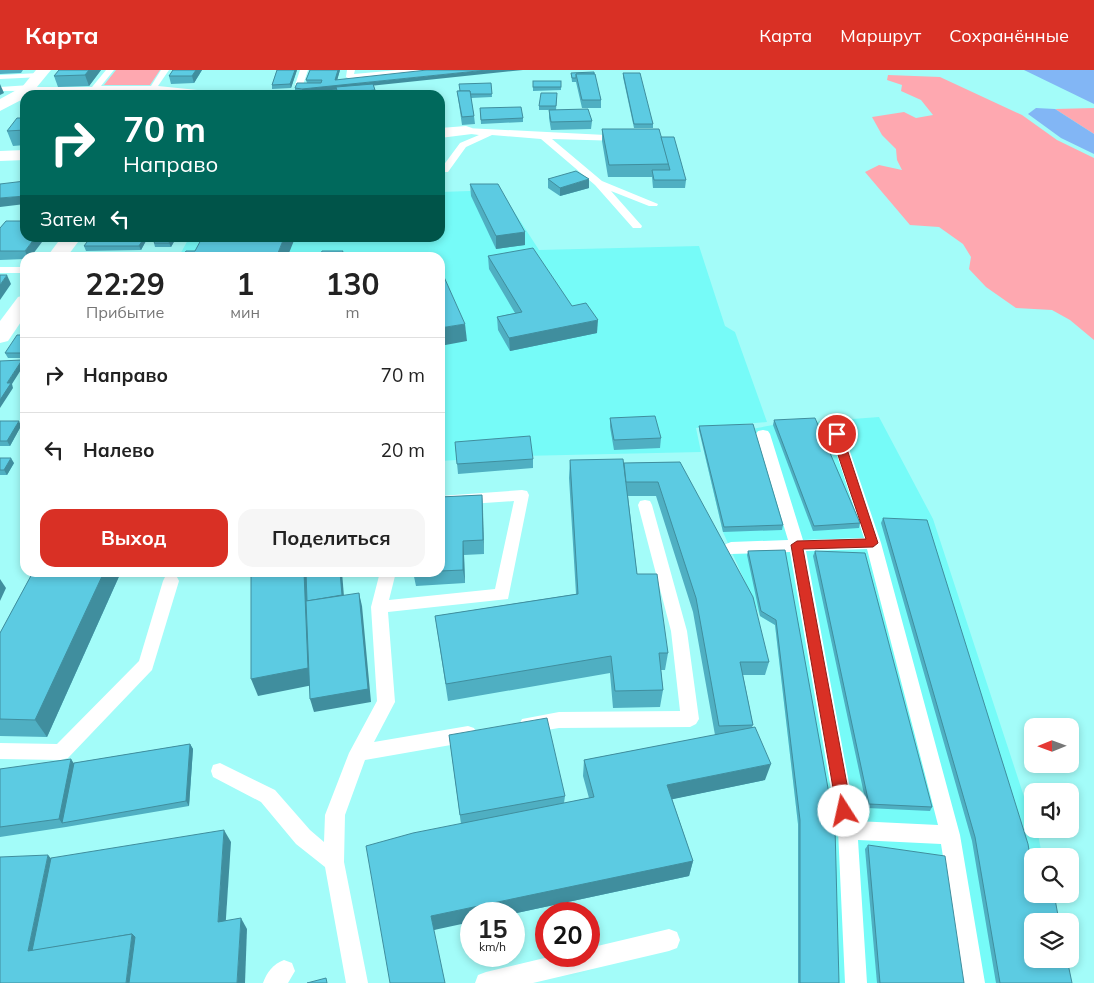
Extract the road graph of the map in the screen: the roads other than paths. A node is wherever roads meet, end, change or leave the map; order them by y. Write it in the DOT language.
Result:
graph roads {
  1 [pos="110,70"];
  2 [pos="165,70"];
  3 [pos="304,70"];
  4 [pos="352,70"];
  5 [pos="423,70"];
  6 [pos="384,72"];
  7 [pos="0,77"];
  8 [pos="35,81"];
  9 [pos="299,85"];
  10 [pos="153,88"];
  11 [pos="0,89"];
  12 [pos="94,89"];
  13 [pos="22,90"];
  14 [pos="174,90"];
  15 [pos="20,92"];
  16 [pos="0,106"];
  17 [pos="466,131"];
  18 [pos="445,132"];
  19 [pos="494,132"];
  20 [pos="543,136"];
  21 [pos="631,138"];
  22 [pos="0,156"];
  23 [pos="20,156"];
  24 [pos="445,170"];
  25 [pos="598,183"];
  26 [pos="653,204"];
  27 [pos="637,226"];
  28 [pos="0,270"];
  29 [pos="20,270"];
  30 [pos="20,308"];
  31 [pos="0,336"];
  32 [pos="763,434"];
  33 [pos="837,434"];
  34 [pos="445,501"];
  35 [pos="645,505"];
  36 [pos="873,543"];
  37 [pos="797,545"];
  38 [pos="731,548"];
  39 [pos="387,577"];
  40 [pos="171,582"];
  41 [pos="379,607"];
  42 [pos="512,727"];
  43 [pos="484,732"];
  44 [pos="0,752"];
  45 [pos="358,752"];
  46 [pos="220,770"];
  47 [pos="848,830"];
  48 [pos="950,835"];
  49 [pos="334,862"];
  50 [pos="669,940"];
  51 [pos="357,983"];
  52 [pos="486,983"];
  53 [pos="856,983"];
  54 [pos="974,983"];
  1 -- 12 [label="lane"];
  2 -- 10 [label="lane"];
  3 -- 9 [label="lane"];
  4 -- 6 [label="lane"];
  5 -- 6 [label="lane"];
  7 -- 8 [label="lane"];
  8 -- 11 [label="lane"];
  8 -- 12 [label="lane"];
  8 -- 13 [label="street"];
  10 -- 12 [label="lane"];
  10 -- 14 [label="lane"];
  15 -- 16 [label="street"];
  17 -- 18 [label="street"];
  17 -- 19 [label="lane"];
  19 -- 20 [label="lane"];
  19 -- 24 [label="lane"];
  20 -- 21 [label="lane"];
  20 -- 25 [label="lane"];
  22 -- 23 [label="street"];
  25 -- 26 [label="lane"];
  25 -- 27 [label="lane"];
  28 -- 29 [label="lane"];
  30 -- 31 [label="street"];
  32 -- 37 [label="lane"];
  33 -- 36 [label="lane"];
  34 -- 41 [label="lane"];
  35 -- 42 [label="lane"];
  36 -- 37 [label="lane"];
  36 -- 48 [label="lane"];
  37 -- 38 [label="lane"];
  37 -- 47 [label="lane"];
  39 -- 41 [label="lane"];
  40 -- 44 [label="lane"];
  41 -- 45 [label="lane"];
  43 -- 45 [label="lane"];
  45 -- 49 [label="lane"];
  46 -- 49 [label="lane"];
  47 -- 48 [label="lane"];
  47 -- 53 [label="lane"];
  48 -- 54 [label="lane"];
  49 -- 51 [label="lane"];
  50 -- 52 [label="lane"];
}
